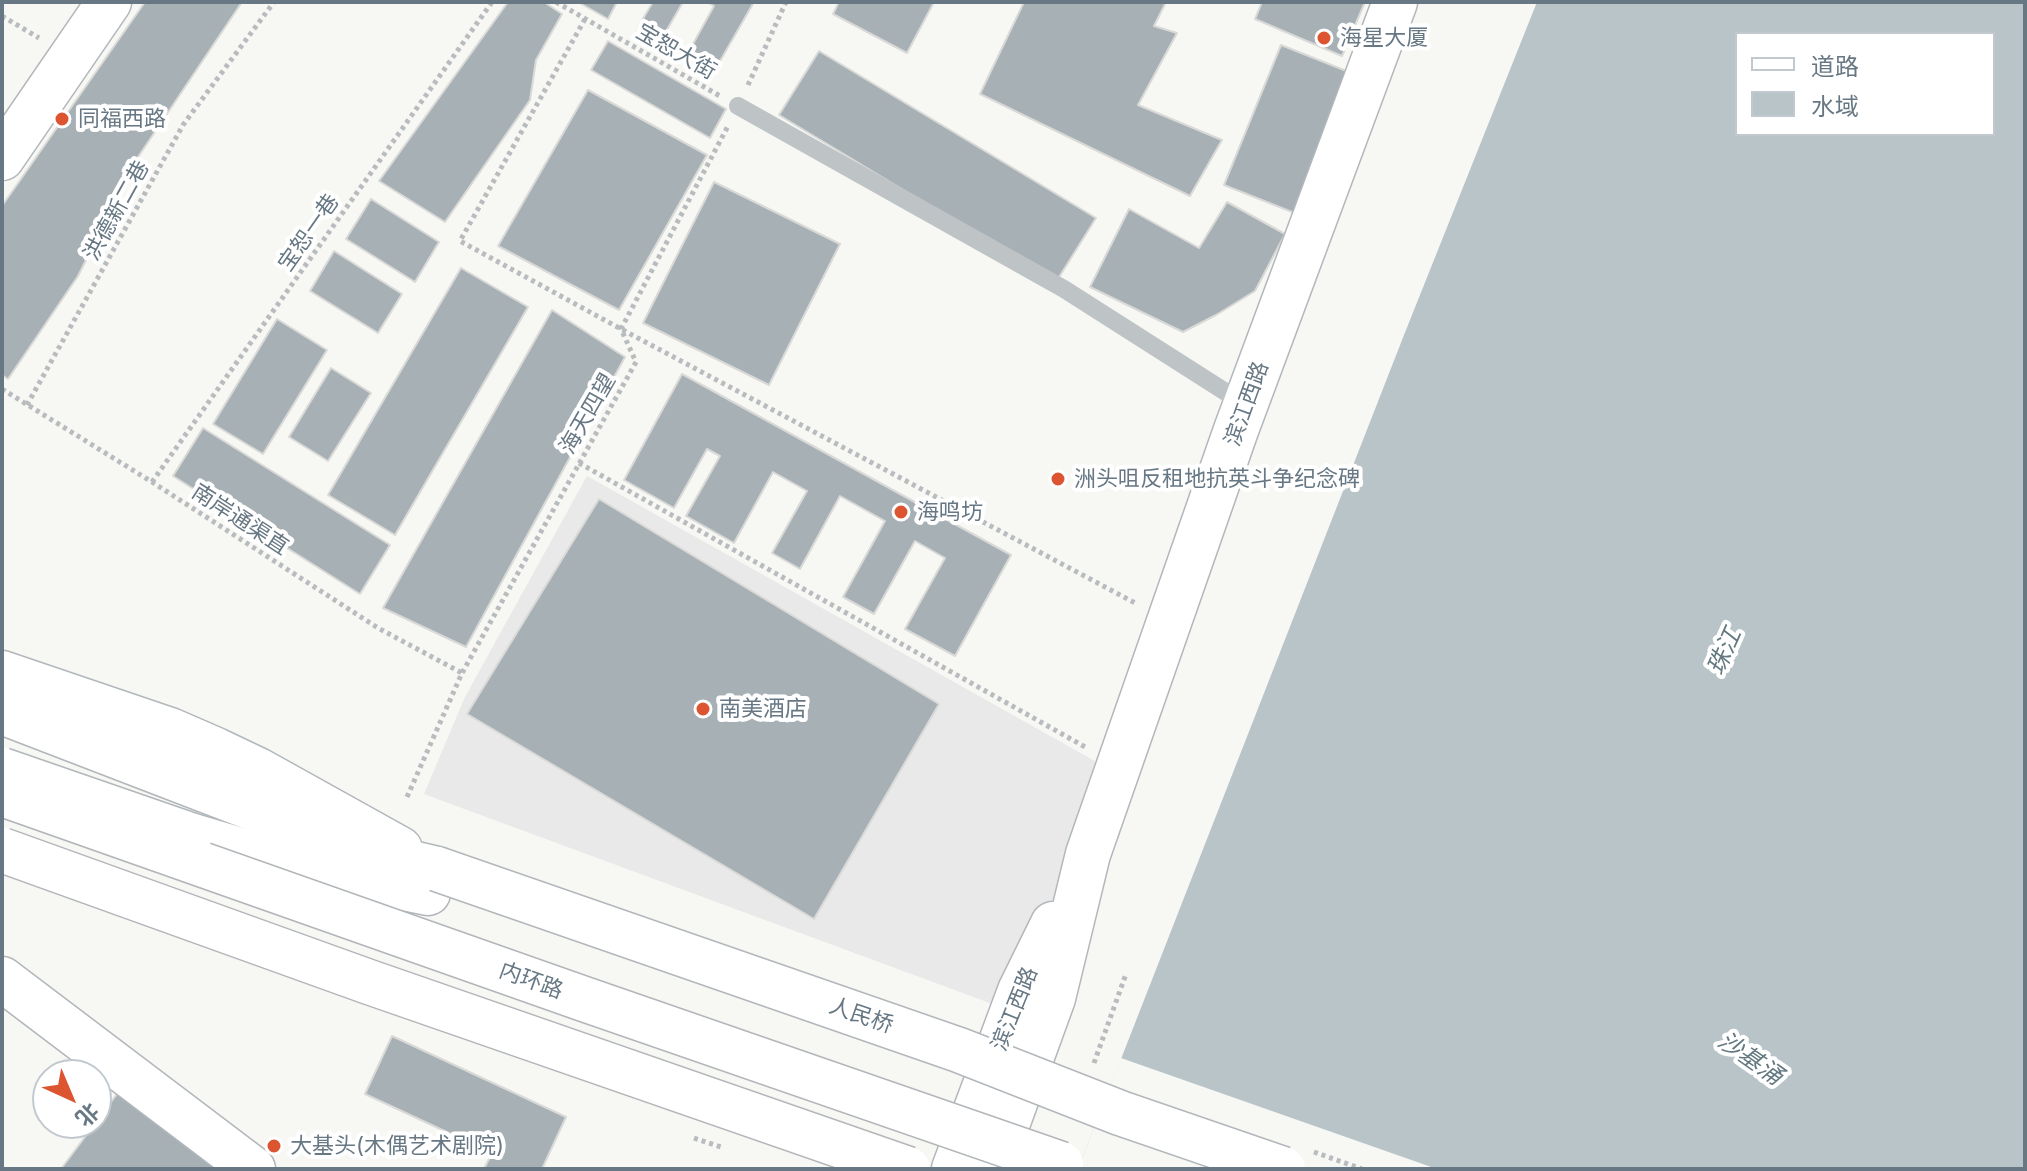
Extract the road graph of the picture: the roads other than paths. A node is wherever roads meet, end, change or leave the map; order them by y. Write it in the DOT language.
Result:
graph roads {
  1 [pos="109,2"];
  2 [pos="1395,2"];
  3 [pos="738,106"];
  4 [pos="2,158"];
  5 [pos="1246,405"];
  6 [pos="2,673"];
  7 [pos="2,712"];
  8 [pos="2,739"];
  9 [pos="2,770"];
  10 [pos="2,794"];
  11 [pos="2,850"];
  12 [pos="1088,854"];
  13 [pos="432,881"];
  14 [pos="2,979"];
  15 [pos="1061,1164"];
  16 [pos="253,1169"];
  17 [pos="908,1169"];
  18 [pos="954,1169"];
  19 [pos="991,1169"];
  20 [pos="1219,1169"];
  21 [pos="1283,1169"];
  1 -- 4 [label="main road"];
  2 -- 5 [label="main road, 滨江西路"];
  3 -- 5 [label="lane"];
  5 -- 12 [label="main road, 滨江西路"];
  6 -- 13 [label="main road"];
  7 -- 13 [label="main road"];
  8 -- 13 [label="main road"];
  9 -- 13 [label="main road, bridge"];
  10 -- 15 [label="main road, 内环路, bridge"];
  11 -- 17 [label="main road, bridge"];
  12 -- 18 [label="main road, 滨江西路"];
  12 -- 19 [label="main road, 滨江西路"];
  13 -- 20 [label="main road, 人民桥"];
  13 -- 21 [label="main road, 人民桥, bridge"];
  14 -- 16 [label="main road"];
}
